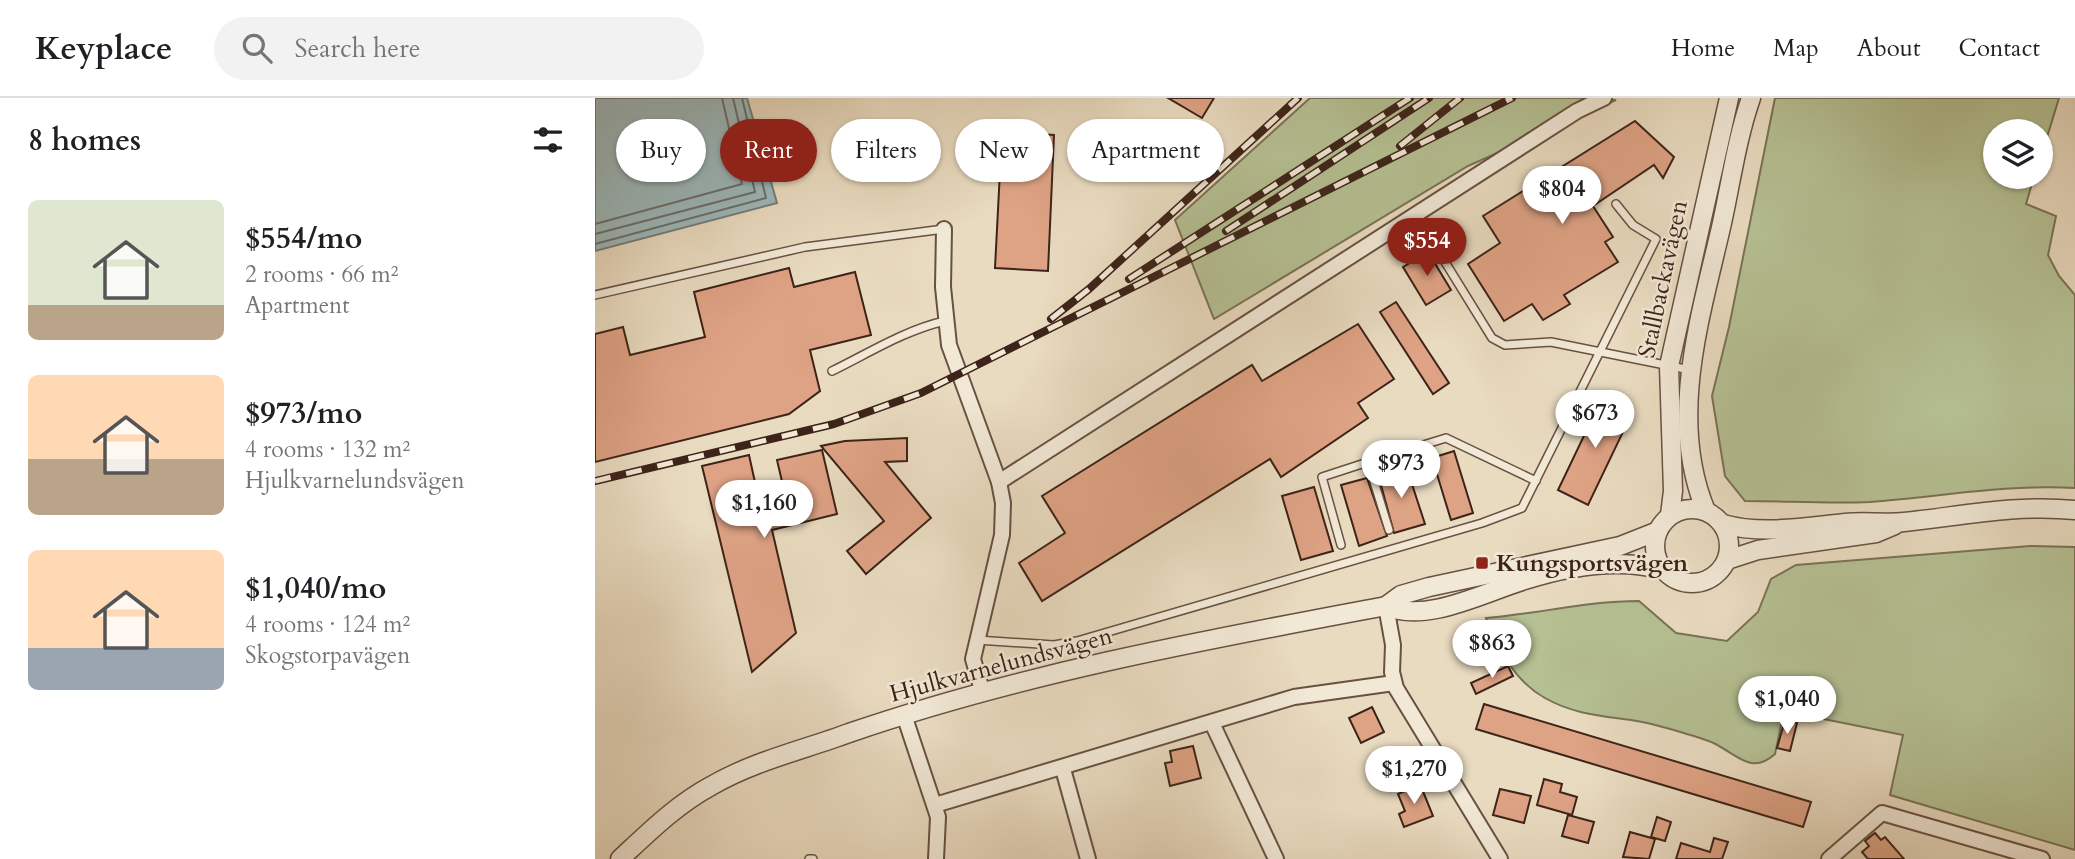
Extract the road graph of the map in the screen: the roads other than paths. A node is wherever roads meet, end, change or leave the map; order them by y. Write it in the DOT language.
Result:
graph roads {
  1 [pos="1604,98"];
  2 [pos="1751,98"];
  3 [pos="1725,99"];
  4 [pos="1616,204"];
  5 [pos="1415,215"];
  6 [pos="944,229"];
  7 [pos="595,295"];
  8 [pos="945,321"];
  9 [pos="1598,351"];
  10 [pos="1669,366"];
  11 [pos="1690,370"];
  12 [pos="831,371"];
  13 [pos="1368,462"];
  14 [pos="1537,481"];
  15 [pos="999,482"];
  16 [pos="2075,510"];
  17 [pos="1706,511"];
  18 [pos="1670,515"];
  19 [pos="1902,522"];
  20 [pos="1723,524"];
  21 [pos="1389,530"];
  22 [pos="1658,531"];
  23 [pos="1341,545"];
  24 [pos="1727,560"];
  25 [pos="1664,570"];
  26 [pos="1386,606"];
  27 [pos="976,640"];
  28 [pos="1394,683"];
  29 [pos="982,690"];
  30 [pos="904,715"];
  31 [pos="1212,723"];
  32 [pos="1063,769"];
  33 [pos="935,805"];
  34 [pos="620,859"];
  35 [pos="936,859"];
  36 [pos="1088,859"];
  37 [pos="1276,859"];
  38 [pos="1500,859"];
  39 [pos="1829,859"];
  40 [pos="2042,859"];
  1 -- 5 [label="street"];
  2 -- 11 [label="street, Stallbackavägen"];
  3 -- 10 [label="street, Stallbackavägen"];
  4 -- 9 [label="lane"];
  5 -- 9 [label="lane"];
  5 -- 15 [label="street"];
  6 -- 7 [label="lane"];
  6 -- 8 [label="street"];
  8 -- 12 [label="lane"];
  8 -- 15 [label="street"];
  9 -- 10 [label="lane"];
  9 -- 14 [label="lane"];
  10 -- 11 [label="lane"];
  10 -- 18 [label="street, Stallbackavägen"];
  11 -- 17 [label="street, Stallbackavägen"];
  13 -- 14 [label="lane"];
  13 -- 21 [label="lane"];
  13 -- 23 [label="lane"];
  14 -- 27 [label="lane"];
  15 -- 27 [label="street"];
  16 -- 19 [label="street"];
  17 -- 18 [label="street"];
  17 -- 20 [label="street"];
  18 -- 22 [label="street"];
  19 -- 20 [label="street"];
  19 -- 24 [label="street"];
  20 -- 24 [label="street"];
  22 -- 25 [label="street"];
  22 -- 26 [label="street, Hjulkvarnelundsvägen"];
  24 -- 25 [label="street"];
  25 -- 26 [label="street, Hjulkvarnelundsvägen"];
  26 -- 28 [label="street"];
  26 -- 29 [label="street, Hjulkvarnelundsvägen"];
  27 -- 29 [label="street"];
  28 -- 31 [label="street"];
  28 -- 38 [label="street"];
  29 -- 30 [label="street, Hjulkvarnelundsvägen"];
  30 -- 33 [label="street"];
  30 -- 34 [label="street, Hjulkvarnelundsvägen"];
  31 -- 32 [label="street"];
  31 -- 37 [label="street"];
  32 -- 33 [label="street"];
  32 -- 36 [label="street"];
  33 -- 35 [label="street"];
  39 -- 40 [label="street"];
}
